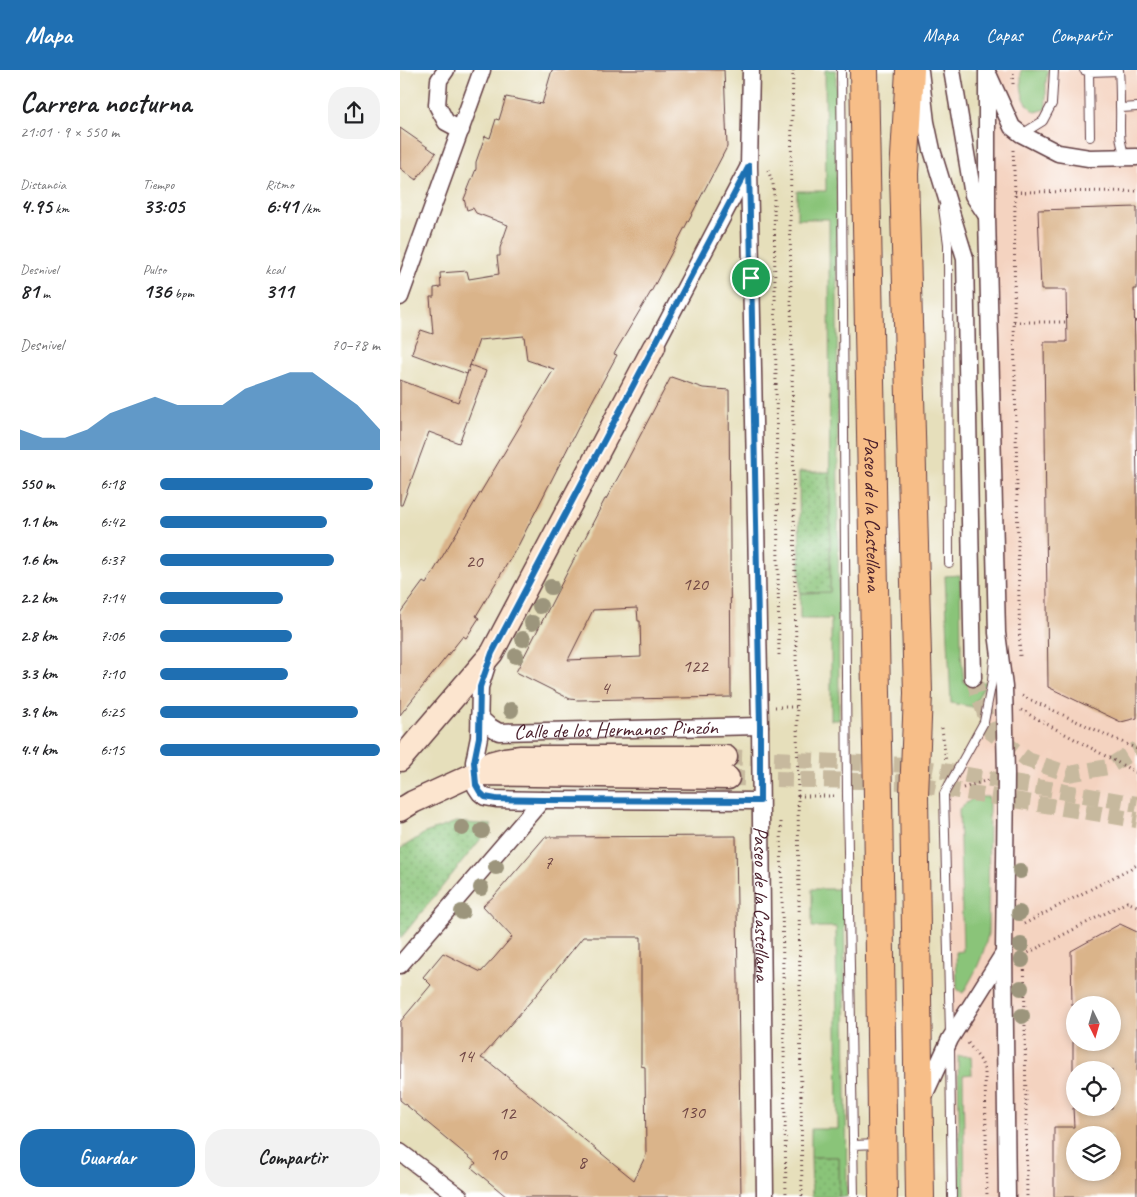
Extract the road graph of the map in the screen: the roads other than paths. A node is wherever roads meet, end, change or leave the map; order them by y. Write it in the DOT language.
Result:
graph roads {
  1 [pos="446,70"];
  2 [pos="482,70"];
  3 [pos="751,70"];
  4 [pos="841,70"];
  5 [pos="864,70"];
  6 [pos="910,70"];
  7 [pos="920,70"];
  8 [pos="952,70"];
  9 [pos="1054,70"];
  10 [pos="1119,70"];
  11 [pos="987,71"];
  12 [pos="1087,71"];
  13 [pos="1120,108"];
  14 [pos="1137,108"];
  15 [pos="461,130"];
  16 [pos="1017,131"];
  17 [pos="1090,138"];
  18 [pos="1132,157"];
  19 [pos="749,166"];
  20 [pos="938,171"];
  21 [pos="987,216"];
  22 [pos="406,260"];
  23 [pos="400,297"];
  24 [pos="654,347"];
  25 [pos="949,563"];
  26 [pos="997,633"];
  27 [pos="492,653"];
  28 [pos="974,678"];
  29 [pos="480,717"];
  30 [pos="760,726"];
  31 [pos="400,760"];
  32 [pos="727,767"];
  33 [pos="474,774"];
  34 [pos="542,800"];
  35 [pos="760,801"];
  36 [pos="400,810"];
  37 [pos="1004,953"];
  38 [pos="400,965"];
  39 [pos="958,1039"];
  40 [pos="920,1105"];
  41 [pos="882,1144"];
  42 [pos="853,1145"];
  43 [pos="400,1152"];
  44 [pos="460,1197"];
  45 [pos="765,1197"];
  46 [pos="854,1197"];
  47 [pos="883,1197"];
  48 [pos="920,1197"];
  49 [pos="952,1197"];
  50 [pos="1007,1197"];
  1 -- 15 [label="street"];
  2 -- 15 [label="street"];
  3 -- 19 [label="street, Paseo de la Castellana"];
  4 -- 42 [label="lane, Paseo de la Castellana"];
  5 -- 41 [label="highway, Paseo de la Castellana"];
  6 -- 40 [label="highway, Paseo de la Castellana"];
  7 -- 20 [label="street"];
  8 -- 21 [label="street"];
  9 -- 16 [label="lane"];
  10 -- 12 [label="lane"];
  10 -- 13 [label="lane"];
  11 -- 16 [label="street, Paseo de la Castellana"];
  11 -- 21 [label="street, Paseo de la Castellana"];
  12 -- 17 [label="lane"];
  13 -- 14 [label="lane"];
  13 -- 18 [label="lane"];
  15 -- 22 [label="street"];
  16 -- 18 [label="street"];
  19 -- 24 [label="street"];
  19 -- 30 [label="street, Paseo de la Castellana"];
  20 -- 25 [label="lane"];
  20 -- 28 [label="street"];
  21 -- 26 [label="street, Paseo de la Castellana"];
  22 -- 23 [label="street"];
  24 -- 27 [label="street"];
  26 -- 37 [label="street, Paseo de la Castellana"];
  26 -- 39 [label="lane, Paseo de la Castellana"];
  27 -- 29 [label="street"];
  27 -- 31 [label="street"];
  29 -- 30 [label="street, Calle de los Hermanos Pinzón"];
  29 -- 33 [label="street"];
  30 -- 35 [label="street, Paseo de la Castellana"];
  32 -- 33 [label="street, Calle de los Hermanos Pinzón"];
  33 -- 34 [label="street"];
  33 -- 36 [label="street, Calle de los Hermanos Pinzón"];
  34 -- 35 [label="street"];
  34 -- 38 [label="street"];
  35 -- 45 [label="street, Paseo de la Castellana"];
  37 -- 39 [label="street, Paseo de la Castellana"];
  37 -- 50 [label="street, Paseo de la Castellana"];
  39 -- 40 [label="street, Paseo de la Castellana"];
  39 -- 49 [label="lane, Paseo de la Castellana"];
  40 -- 48 [label="highway, Paseo de la Castellana"];
  41 -- 42 [label="lane"];
  41 -- 47 [label="highway, Paseo de la Castellana"];
  42 -- 46 [label="lane, Paseo de la Castellana"];
  43 -- 44 [label="street"];
}
